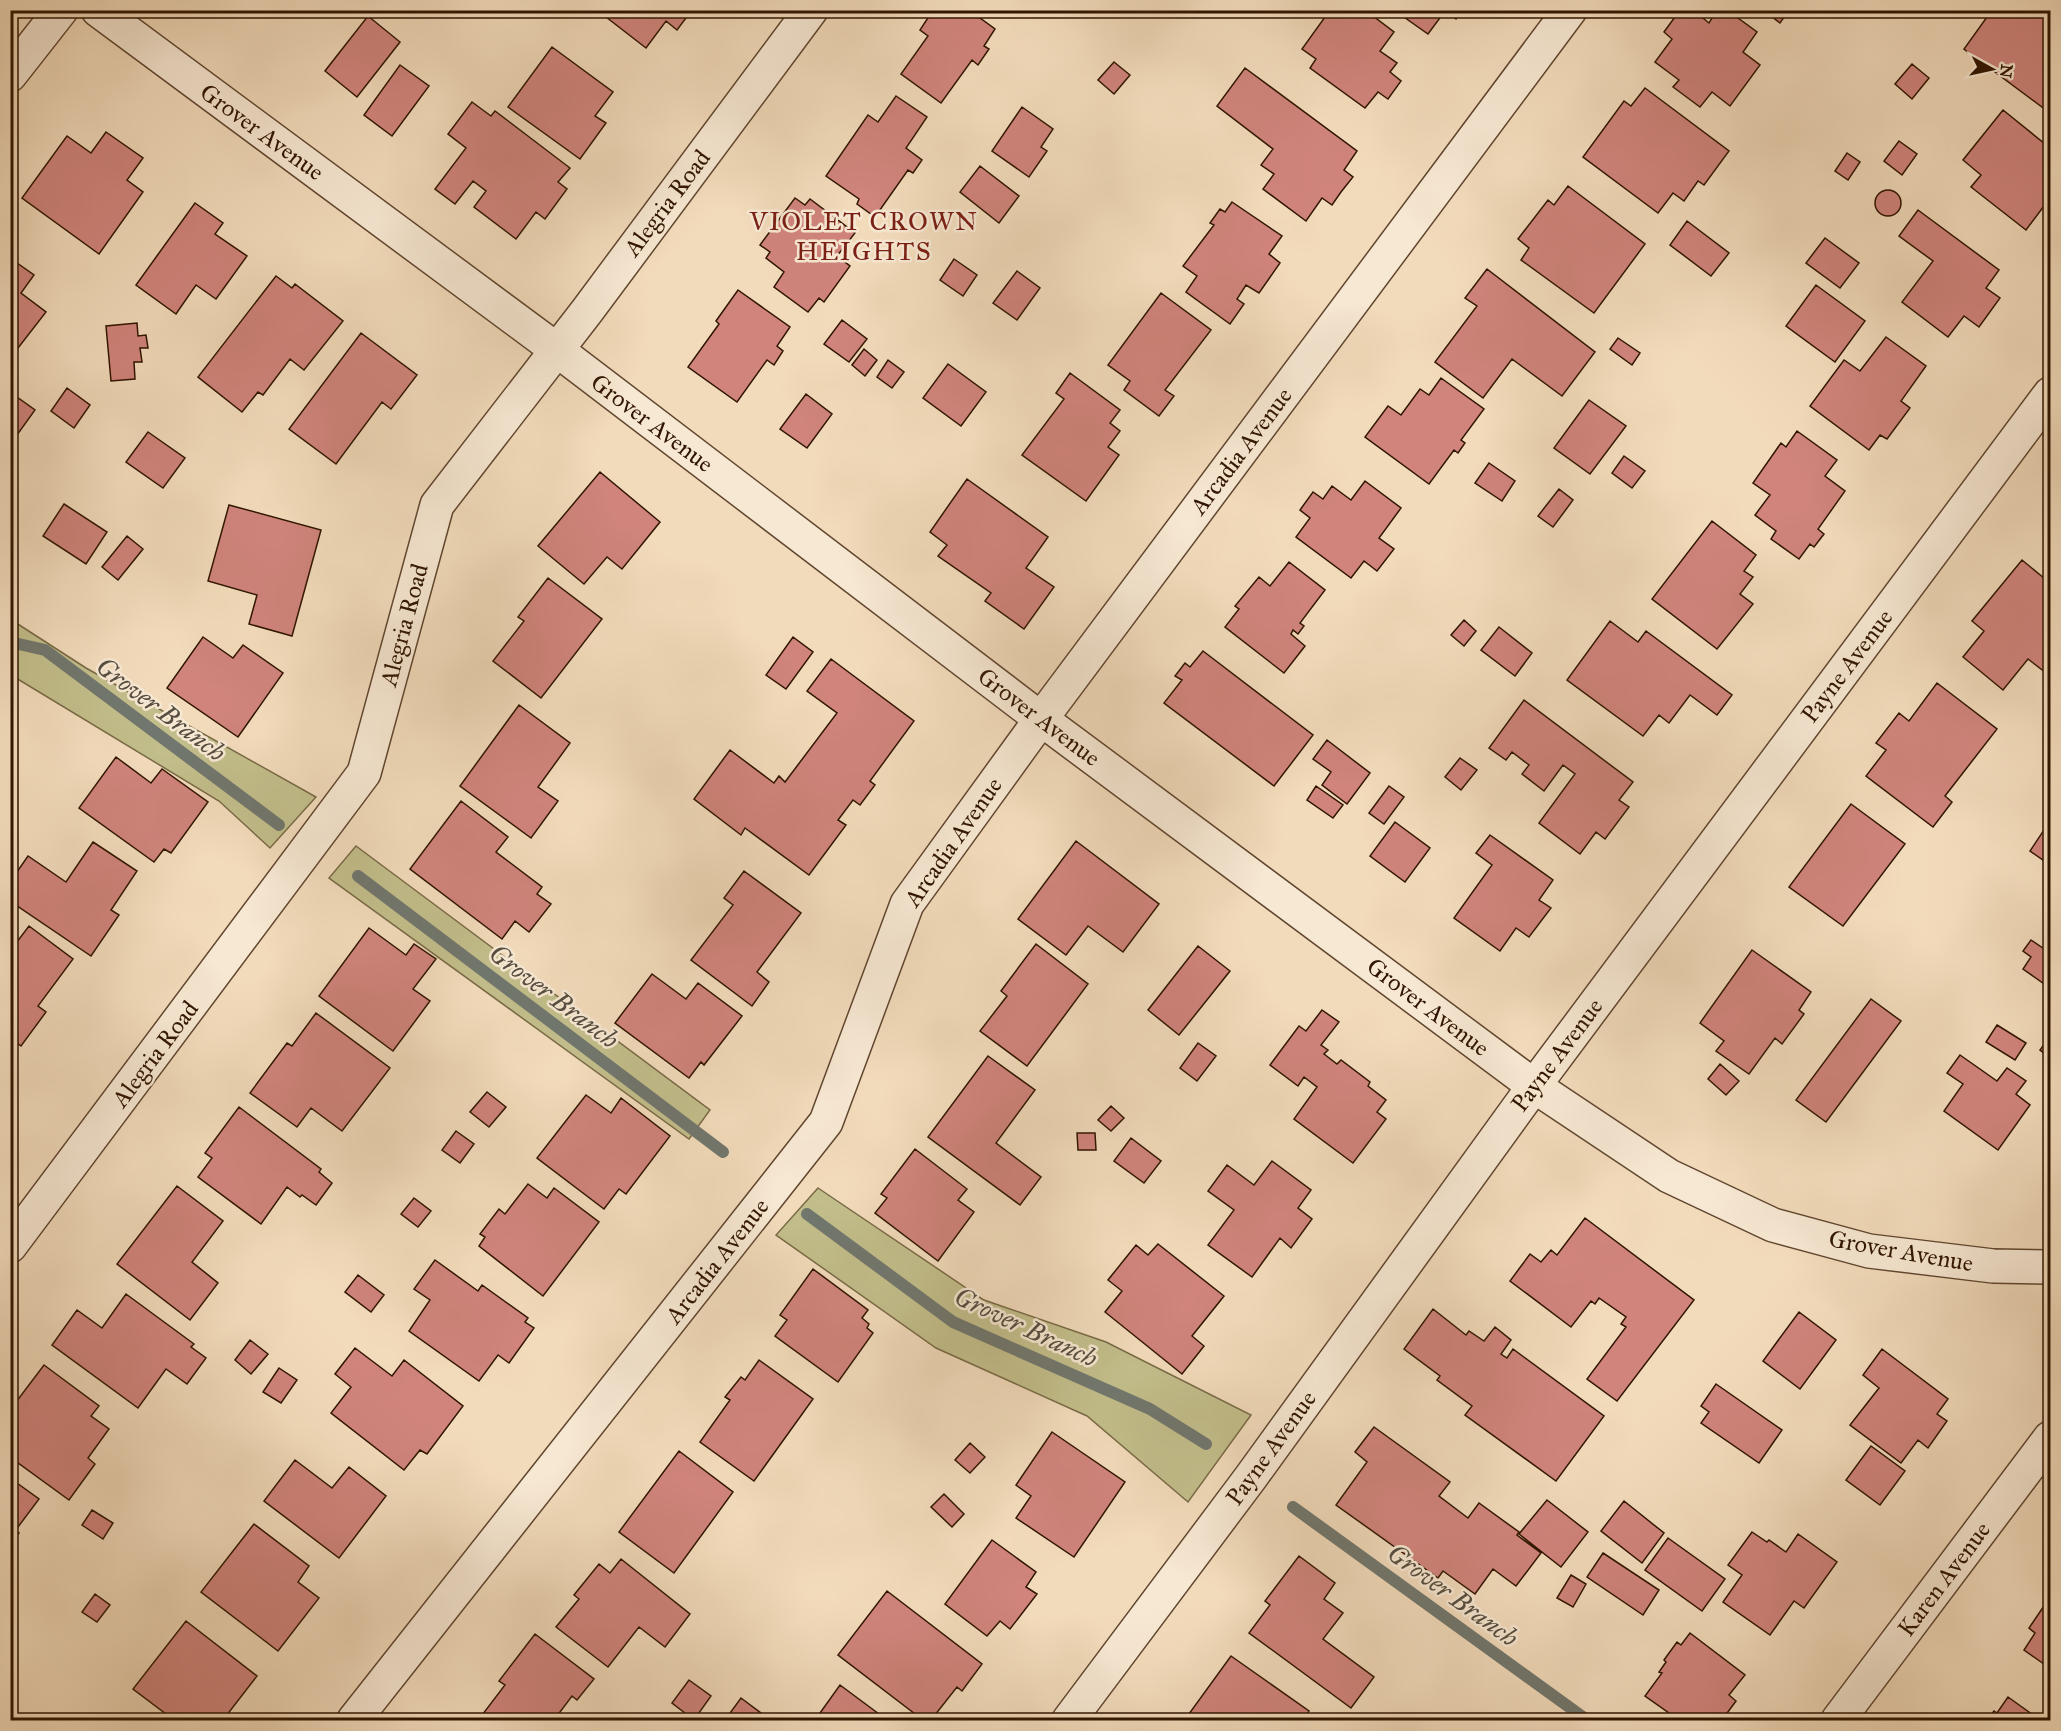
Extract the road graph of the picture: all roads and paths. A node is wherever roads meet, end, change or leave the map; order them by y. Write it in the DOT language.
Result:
graph roads {
  1 [pos="61,10"];
  2 [pos="98,10"];
  3 [pos="811,10"];
  4 [pos="1570,10"];
  5 [pos="10,75"];
  6 [pos="557,350"];
  7 [pos="2050,394"];
  8 [pos="1041,718"];
  9 [pos="1534,1086"];
  10 [pos="10,1246"];
  11 [pos="2050,1267"];
  12 [pos="2050,1438"];
  13 [pos="354,1720"];
  14 [pos="1068,1720"];
  15 [pos="1838,1720"];
  1 -- 5 [label="street"];
  2 -- 6 [label="street, Grover Avenue"];
  3 -- 6 [label="street, Alegria Road"];
  4 -- 8 [label="street, Arcadia Avenue"];
  6 -- 8 [label="street, Grover Avenue"];
  6 -- 10 [label="street, Alegria Road"];
  7 -- 9 [label="street, Payne Avenue"];
  8 -- 9 [label="street, Grover Avenue"];
  8 -- 13 [label="street, Arcadia Avenue"];
  9 -- 11 [label="street, Grover Avenue"];
  9 -- 14 [label="street, Payne Avenue"];
  12 -- 15 [label="street, Karen Avenue"];
}
